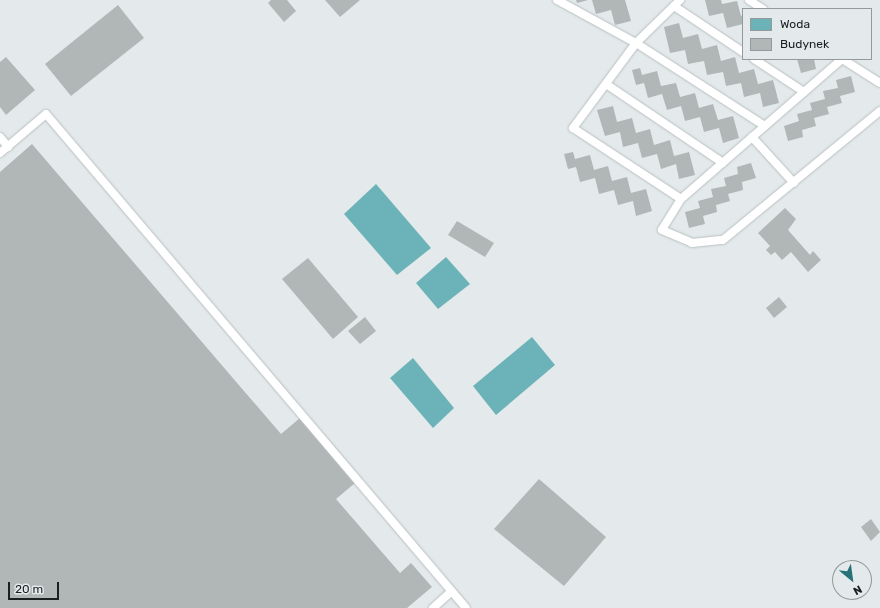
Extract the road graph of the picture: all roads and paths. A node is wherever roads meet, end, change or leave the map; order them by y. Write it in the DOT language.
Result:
graph roads {
  1 [pos="557,0"];
  2 [pos="748,0"];
  3 [pos="677,3"];
  4 [pos="761,8"];
  5 [pos="636,43"];
  6 [pos="742,51"];
  7 [pos="756,60"];
  8 [pos="841,60"];
  9 [pos="844,60"];
  10 [pos="880,83"];
  11 [pos="606,84"];
  12 [pos="804,92"];
  13 [pos="880,111"];
  14 [pos="765,126"];
  15 [pos="0,137"];
  16 [pos="752,137"];
  17 [pos="8,147"];
  18 [pos="0,153"];
  19 [pos="723,163"];
  20 [pos="794,183"];
  21 [pos="681,199"];
  22 [pos="452,592"];
  23 [pos="433,608"];
  24 [pos="466,608"];
  1 -- 5 [label="lane"];
  2 -- 4 [label="lane"];
  3 -- 5 [label="lane"];
  3 -- 6 [label="lane"];
  5 -- 11 [label="lane"];
  5 -- 14 [label="lane"];
  7 -- 12 [label="lane"];
  8 -- 12 [label="lane"];
  9 -- 10 [label="lane"];
  11 -- 19 [label="lane"];
  11 -- 21 [label="lane"];
  12 -- 14 [label="lane"];
  13 -- 20 [label="lane"];
  14 -- 16 [label="lane"];
  15 -- 17 [label="lane"];
  16 -- 19 [label="lane"];
  16 -- 20 [label="lane"];
  17 -- 18 [label="lane"];
  17 -- 22 [label="lane"];
  19 -- 21 [label="lane"];
  20 -- 21 [label="lane"];
  22 -- 23 [label="lane"];
  22 -- 24 [label="lane"];
}
